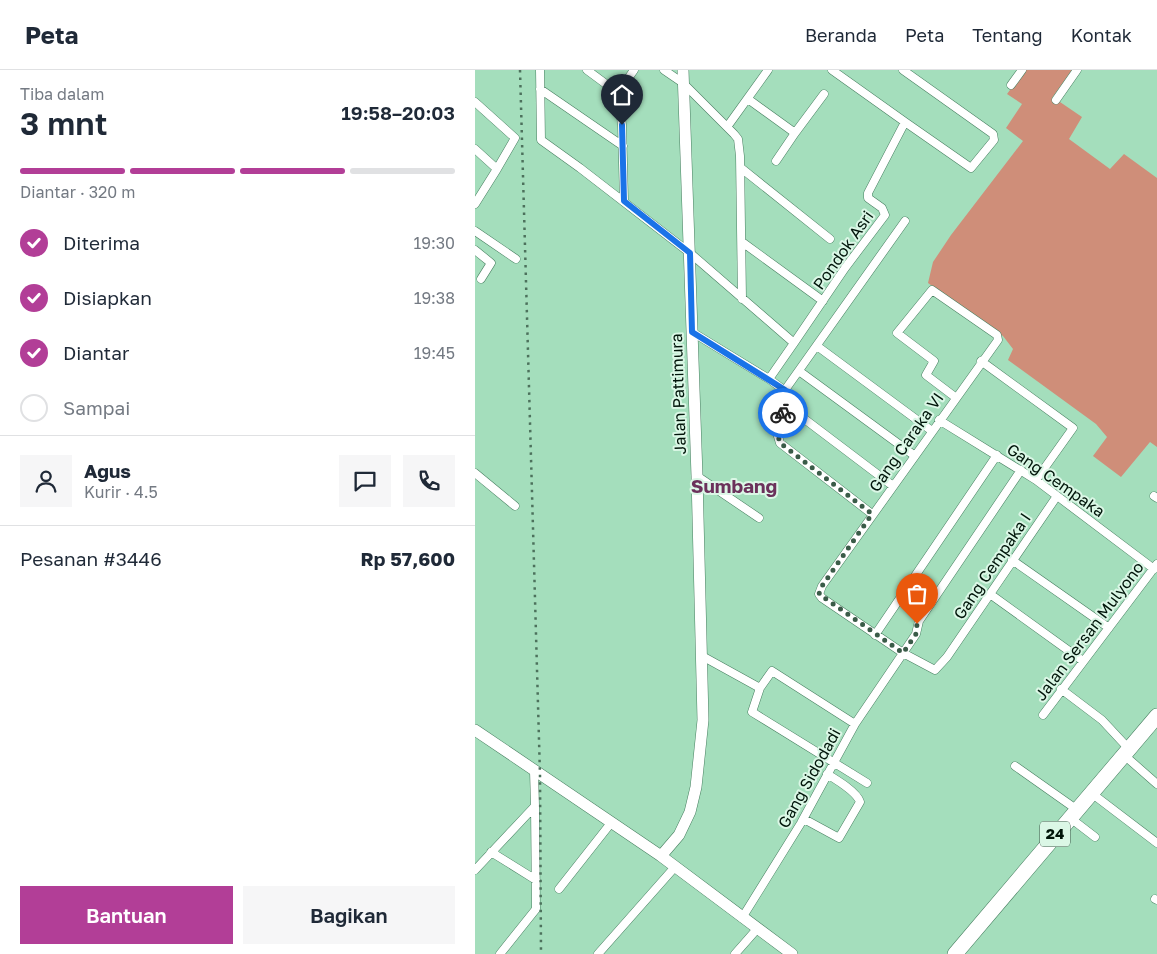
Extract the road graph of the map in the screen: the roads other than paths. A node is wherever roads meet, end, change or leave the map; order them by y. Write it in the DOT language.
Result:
graph roads {
  1 [pos="540,70"];
  2 [pos="587,70"];
  3 [pos="634,70"];
  4 [pos="664,70"];
  5 [pos="683,70"];
  6 [pos="768,70"];
  7 [pos="832,70"];
  8 [pos="903,70"];
  9 [pos="1022,70"];
  10 [pos="1077,70"];
  11 [pos="683,83"];
  12 [pos="1011,85"];
  13 [pos="540,90"];
  14 [pos="618,93"];
  15 [pos="824,94"];
  16 [pos="748,99"];
  17 [pos="1056,100"];
  18 [pos="475,102"];
  19 [pos="905,122"];
  20 [pos="727,127"];
  21 [pos="795,134"];
  22 [pos="623,146"];
  23 [pos="475,149"];
  24 [pos="776,161"];
  25 [pos="741,168"];
  26 [pos="497,169"];
  27 [pos="475,188"];
  28 [pos="482,193"];
  29 [pos="624,201"];
  30 [pos="475,204"];
  31 [pos="905,221"];
  32 [pos="475,231"];
  33 [pos="830,239"];
  34 [pos="742,242"];
  35 [pos="475,250"];
  36 [pos="690,253"];
  37 [pos="516,259"];
  38 [pos="481,279"];
  39 [pos="742,299"];
  40 [pos="823,301"];
  41 [pos="692,332"];
  42 [pos="794,342"];
  43 [pos="817,346"];
  44 [pos="981,361"];
  45 [pos="799,370"];
  46 [pos="769,379"];
  47 [pos="785,390"];
  48 [pos="955,396"];
  49 [pos="786,405"];
  50 [pos="939,420"];
  51 [pos="932,431"];
  52 [pos="997,455"];
  53 [pos="915,456"];
  54 [pos="1021,470"];
  55 [pos="475,473"];
  56 [pos="697,476"];
  57 [pos="1036,480"];
  58 [pos="893,486"];
  59 [pos="1057,496"];
  60 [pos="515,506"];
  61 [pos="872,514"];
  62 [pos="759,518"];
  63 [pos="1012,560"];
  64 [pos="1155,567"];
  65 [pos="990,594"];
  66 [pos="1109,628"];
  67 [pos="875,635"];
  68 [pos="903,653"];
  69 [pos="702,656"];
  70 [pos="1083,661"];
  71 [pos="759,688"];
  72 [pos="1061,689"];
  73 [pos="1043,715"];
  74 [pos="1157,716"];
  75 [pos="855,724"];
  76 [pos="475,730"];
  77 [pos="1127,752"];
  78 [pos="834,763"];
  79 [pos="1015,766"];
  80 [pos="539,774"];
  81 [pos="827,774"];
  82 [pos="867,783"];
  83 [pos="1157,784"];
  84 [pos="1090,792"];
  85 [pos="535,806"];
  86 [pos="1073,813"];
  87 [pos="804,819"];
  88 [pos="611,824"];
  89 [pos="1095,837"];
  90 [pos="1157,843"];
  91 [pos="491,852"];
  92 [pos="661,856"];
  93 [pos="674,868"];
  94 [pos="475,870"];
  95 [pos="536,880"];
  96 [pos="559,889"];
  97 [pos="742,918"];
  98 [pos="757,929"];
  99 [pos="500,954"];
  100 [pos="598,954"];
  101 [pos="735,954"];
  102 [pos="792,954"];
  103 [pos="955,954"];
  1 -- 13 [label="street"];
  2 -- 14 [label="street"];
  3 -- 14 [label="street"];
  4 -- 11 [label="street"];
  5 -- 11 [label="street, Jalan Pattimura"];
  6 -- 16 [label="street"];
  7 -- 19 [label="street"];
  8 -- 19 [label="street"];
  9 -- 12 [label="street"];
  10 -- 17 [label="street"];
  11 -- 20 [label="street"];
  11 -- 36 [label="street, Jalan Pattimura"];
  13 -- 22 [label="street"];
  13 -- 29 [label="street"];
  14 -- 22 [label="street"];
  15 -- 21 [label="street"];
  16 -- 20 [label="street"];
  16 -- 21 [label="street"];
  18 -- 26 [label="street"];
  19 -- 40 [label="street, Pondok Asri"];
  20 -- 25 [label="street"];
  21 -- 24 [label="street"];
  22 -- 29 [label="street"];
  23 -- 26 [label="street"];
  25 -- 33 [label="street"];
  25 -- 34 [label="street"];
  26 -- 28 [label="street"];
  27 -- 28 [label="street"];
  28 -- 30 [label="street"];
  29 -- 36 [label="street"];
  31 -- 43 [label="street"];
  32 -- 37 [label="street"];
  34 -- 39 [label="street"];
  34 -- 40 [label="street"];
  35 -- 38 [label="street"];
  36 -- 39 [label="street"];
  36 -- 41 [label="street, Jalan Pattimura"];
  39 -- 42 [label="street"];
  40 -- 42 [label="street, Pondok Asri"];
  41 -- 46 [label="street"];
  41 -- 56 [label="street, Jalan Pattimura"];
  42 -- 46 [label="street, Pondok Asri"];
  43 -- 45 [label="street"];
  43 -- 51 [label="street"];
  44 -- 48 [label="street, Gang Caraka VI"];
  44 -- 48 [label="street, Gang Caraka VI"];
  44 -- 57 [label="street"];
  45 -- 47 [label="street"];
  45 -- 53 [label="street"];
  46 -- 47 [label="street"];
  47 -- 49 [label="street"];
  48 -- 50 [label="street, Gang Caraka VI"];
  49 -- 58 [label="street"];
  49 -- 61 [label="street"];
  50 -- 51 [label="street, Gang Caraka VI"];
  50 -- 52 [label="street, Gang Cempaka"];
  51 -- 53 [label="street, Gang Caraka VI"];
  52 -- 54 [label="street, Gang Cempaka"];
  52 -- 67 [label="street"];
  53 -- 58 [label="street, Gang Caraka VI"];
  54 -- 57 [label="street, Gang Cempaka"];
  54 -- 68 [label="street, Gang Sidodadi"];
  55 -- 60 [label="street"];
  56 -- 62 [label="street"];
  56 -- 69 [label="street, Jalan Pattimura"];
  57 -- 59 [label="street, Gang Cempaka"];
  58 -- 61 [label="street, Gang Caraka VI"];
  59 -- 63 [label="street, Gang Cempaka I"];
  59 -- 64 [label="street, Gang Cempaka"];
  61 -- 67 [label="street, Gang Caraka VI"];
  63 -- 65 [label="street, Gang Cempaka I"];
  63 -- 66 [label="street"];
  64 -- 66 [label="street, Jalan Sersan Mulyono"];
  65 -- 68 [label="street, Gang Cempaka I"];
  65 -- 70 [label="street"];
  66 -- 70 [label="street, Jalan Sersan Mulyono"];
  67 -- 68 [label="street, Gang Caraka VI"];
  68 -- 75 [label="street, Gang Sidodadi"];
  69 -- 71 [label="street"];
  69 -- 92 [label="street, Jalan Pattimura"];
  70 -- 72 [label="street, Jalan Sersan Mulyono"];
  71 -- 75 [label="street"];
  71 -- 78 [label="street"];
  72 -- 73 [label="street, Jalan Sersan Mulyono"];
  72 -- 77 [label="street"];
  74 -- 77 [label="highway, 24"];
  75 -- 78 [label="street, Gang Sidodadi"];
  76 -- 80 [label="street"];
  77 -- 83 [label="street"];
  77 -- 84 [label="highway, 24"];
  78 -- 81 [label="street, Gang Sidodadi"];
  78 -- 82 [label="street"];
  79 -- 86 [label="street"];
  80 -- 85 [label="street"];
  80 -- 88 [label="street"];
  81 -- 87 [label="street, Gang Sidodadi"];
  81 -- 87 [label="street"];
  84 -- 86 [label="highway, 24"];
  84 -- 90 [label="street"];
  85 -- 91 [label="street"];
  85 -- 95 [label="street"];
  86 -- 89 [label="street"];
  86 -- 103 [label="highway, 24"];
  87 -- 97 [label="street, Gang Sidodadi"];
  88 -- 92 [label="street"];
  88 -- 96 [label="street"];
  91 -- 94 [label="street"];
  91 -- 95 [label="street"];
  92 -- 93 [label="street"];
  93 -- 97 [label="street"];
  93 -- 100 [label="street"];
  95 -- 99 [label="street"];
  97 -- 98 [label="street"];
  98 -- 101 [label="street"];
  98 -- 102 [label="street"];
}
